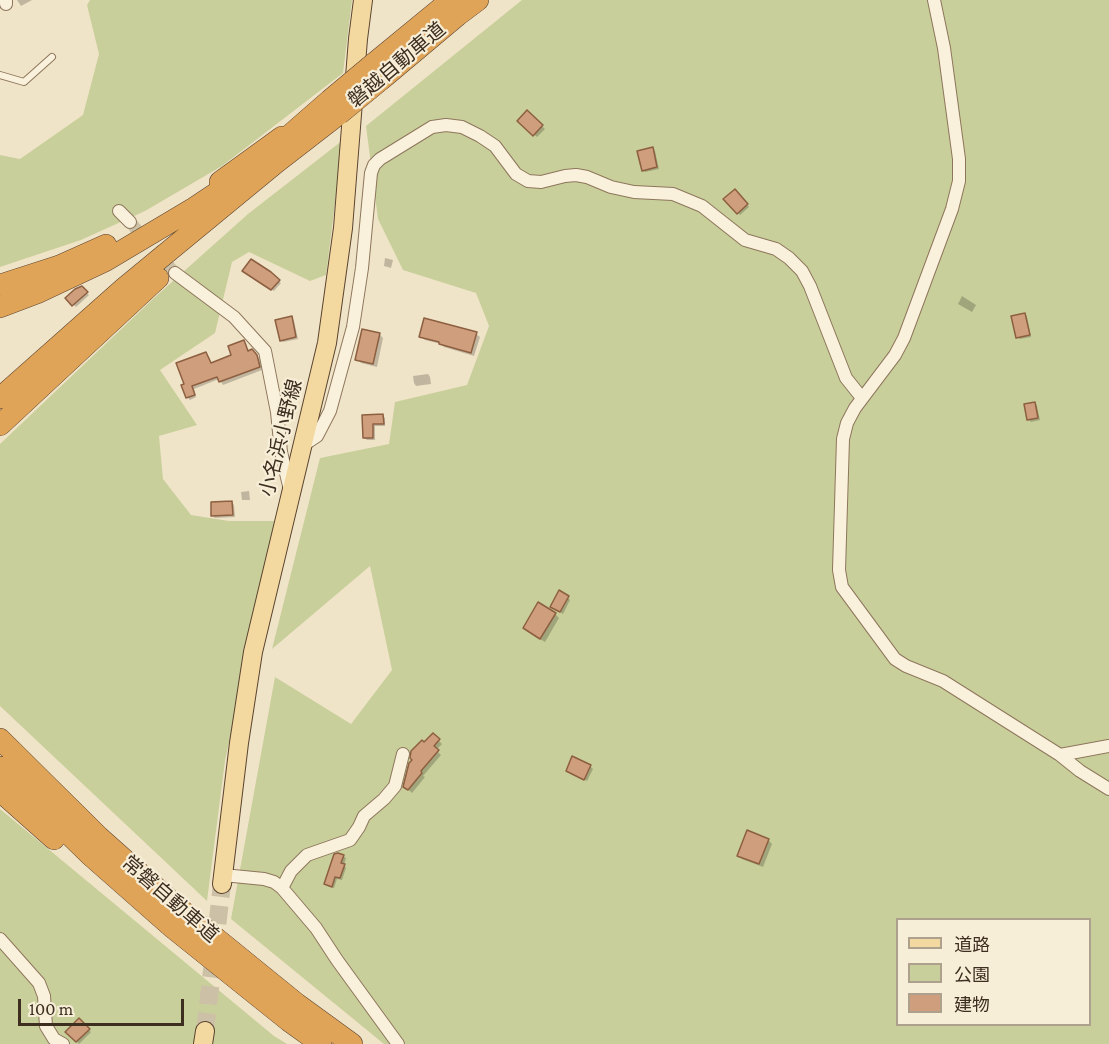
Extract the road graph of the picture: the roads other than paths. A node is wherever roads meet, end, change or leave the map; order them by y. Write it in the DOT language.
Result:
graph roads {
  1 [pos="363,0"];
  2 [pos="451,0"];
  3 [pos="478,0"];
  4 [pos="933,0"];
  5 [pos="52,57"];
  6 [pos="378,71"];
  7 [pos="0,75"];
  8 [pos="309,128"];
  9 [pos="119,211"];
  10 [pos="130,222"];
  11 [pos="175,273"];
  12 [pos="0,285"];
  13 [pos="0,307"];
  14 [pos="0,398"];
  15 [pos="862,398"];
  16 [pos="0,425"];
  17 [pos="302,446"];
  18 [pos="291,494"];
  19 [pos="0,726"];
  20 [pos="0,739"];
  21 [pos="1109,746"];
  22 [pos="403,754"];
  23 [pos="1060,755"];
  24 [pos="0,767"];
  25 [pos="1109,789"];
  26 [pos="0,791"];
  27 [pos="140,874"];
  28 [pos="222,880"];
  29 [pos="282,888"];
  30 [pos="0,939"];
  31 [pos="209,958"];
  32 [pos="63,1044"];
  33 [pos="321,1044"];
  34 [pos="352,1044"];
  35 [pos="398,1044"];
  1 -- 17 [label="main road, 小名浜小野線"];
  2 -- 6 [label="highway, 磐越自動車道"];
  3 -- 6 [label="highway, 磐越自動車道"];
  4 -- 15 [label="street"];
  5 -- 7 [label="lane"];
  6 -- 8 [label="highway, 磐越自動車道, bridge"];
  8 -- 12 [label="highway"];
  8 -- 13 [label="highway"];
  8 -- 14 [label="highway"];
  8 -- 16 [label="highway"];
  9 -- 10 [label="street"];
  11 -- 18 [label="street"];
  15 -- 17 [label="street"];
  15 -- 23 [label="street"];
  17 -- 18 [label="main road, 小名浜小野線"];
  18 -- 28 [label="main road, 小名浜小野線"];
  19 -- 27 [label="highway"];
  20 -- 27 [label="highway, 常磐自動車道"];
  21 -- 23 [label="street"];
  22 -- 29 [label="street"];
  23 -- 25 [label="street"];
  24 -- 31 [label="highway, 常磐自動車道"];
  26 -- 31 [label="highway"];
  27 -- 34 [label="highway, 常磐自動車道"];
  28 -- 29 [label="street"];
  29 -- 35 [label="street"];
  30 -- 32 [label="street"];
  31 -- 33 [label="highway, 常磐自動車道"];
}
